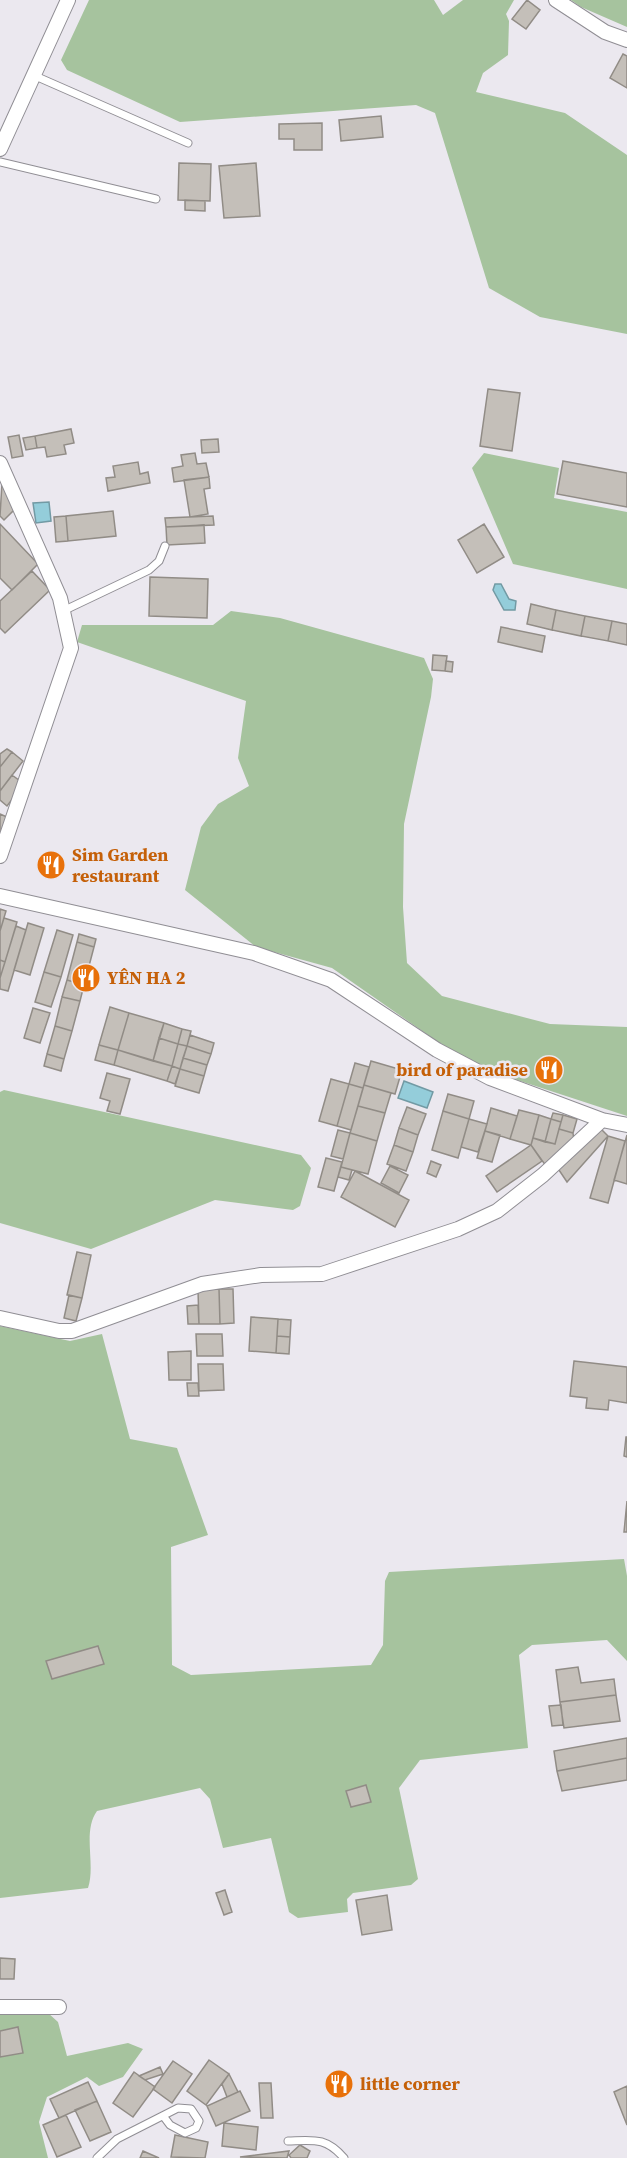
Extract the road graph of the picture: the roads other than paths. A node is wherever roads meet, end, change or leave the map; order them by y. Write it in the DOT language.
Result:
graph roads {
  1 [pos="68,0"];
  2 [pos="556,0"];
  3 [pos="627,40"];
  4 [pos="33,75"];
  5 [pos="188,143"];
  6 [pos="0,149"];
  7 [pos="0,162"];
  8 [pos="156,199"];
  9 [pos="0,463"];
  10 [pos="165,546"];
  11 [pos="65,610"];
  12 [pos="0,856"];
  13 [pos="0,896"];
  14 [pos="602,1120"];
  15 [pos="627,1125"];
  16 [pos="0,1318"];
  17 [pos="0,2007"];
  18 [pos="59,2007"];
  19 [pos="164,2117"];
  20 [pos="288,2141"];
  21 [pos="97,2158"];
  22 [pos="344,2158"];
  1 -- 4 [label="street"];
  2 -- 3 [label="street"];
  4 -- 5 [label="lane"];
  4 -- 6 [label="street"];
  7 -- 8 [label="lane"];
  9 -- 11 [label="street"];
  10 -- 11 [label="lane"];
  11 -- 12 [label="street"];
  13 -- 14 [label="street"];
  14 -- 15 [label="street"];
  14 -- 16 [label="street"];
  17 -- 18 [label="street"];
  19 -- 19 [label="lane"];
  19 -- 21 [label="lane"];
  20 -- 22 [label="lane"];
}
